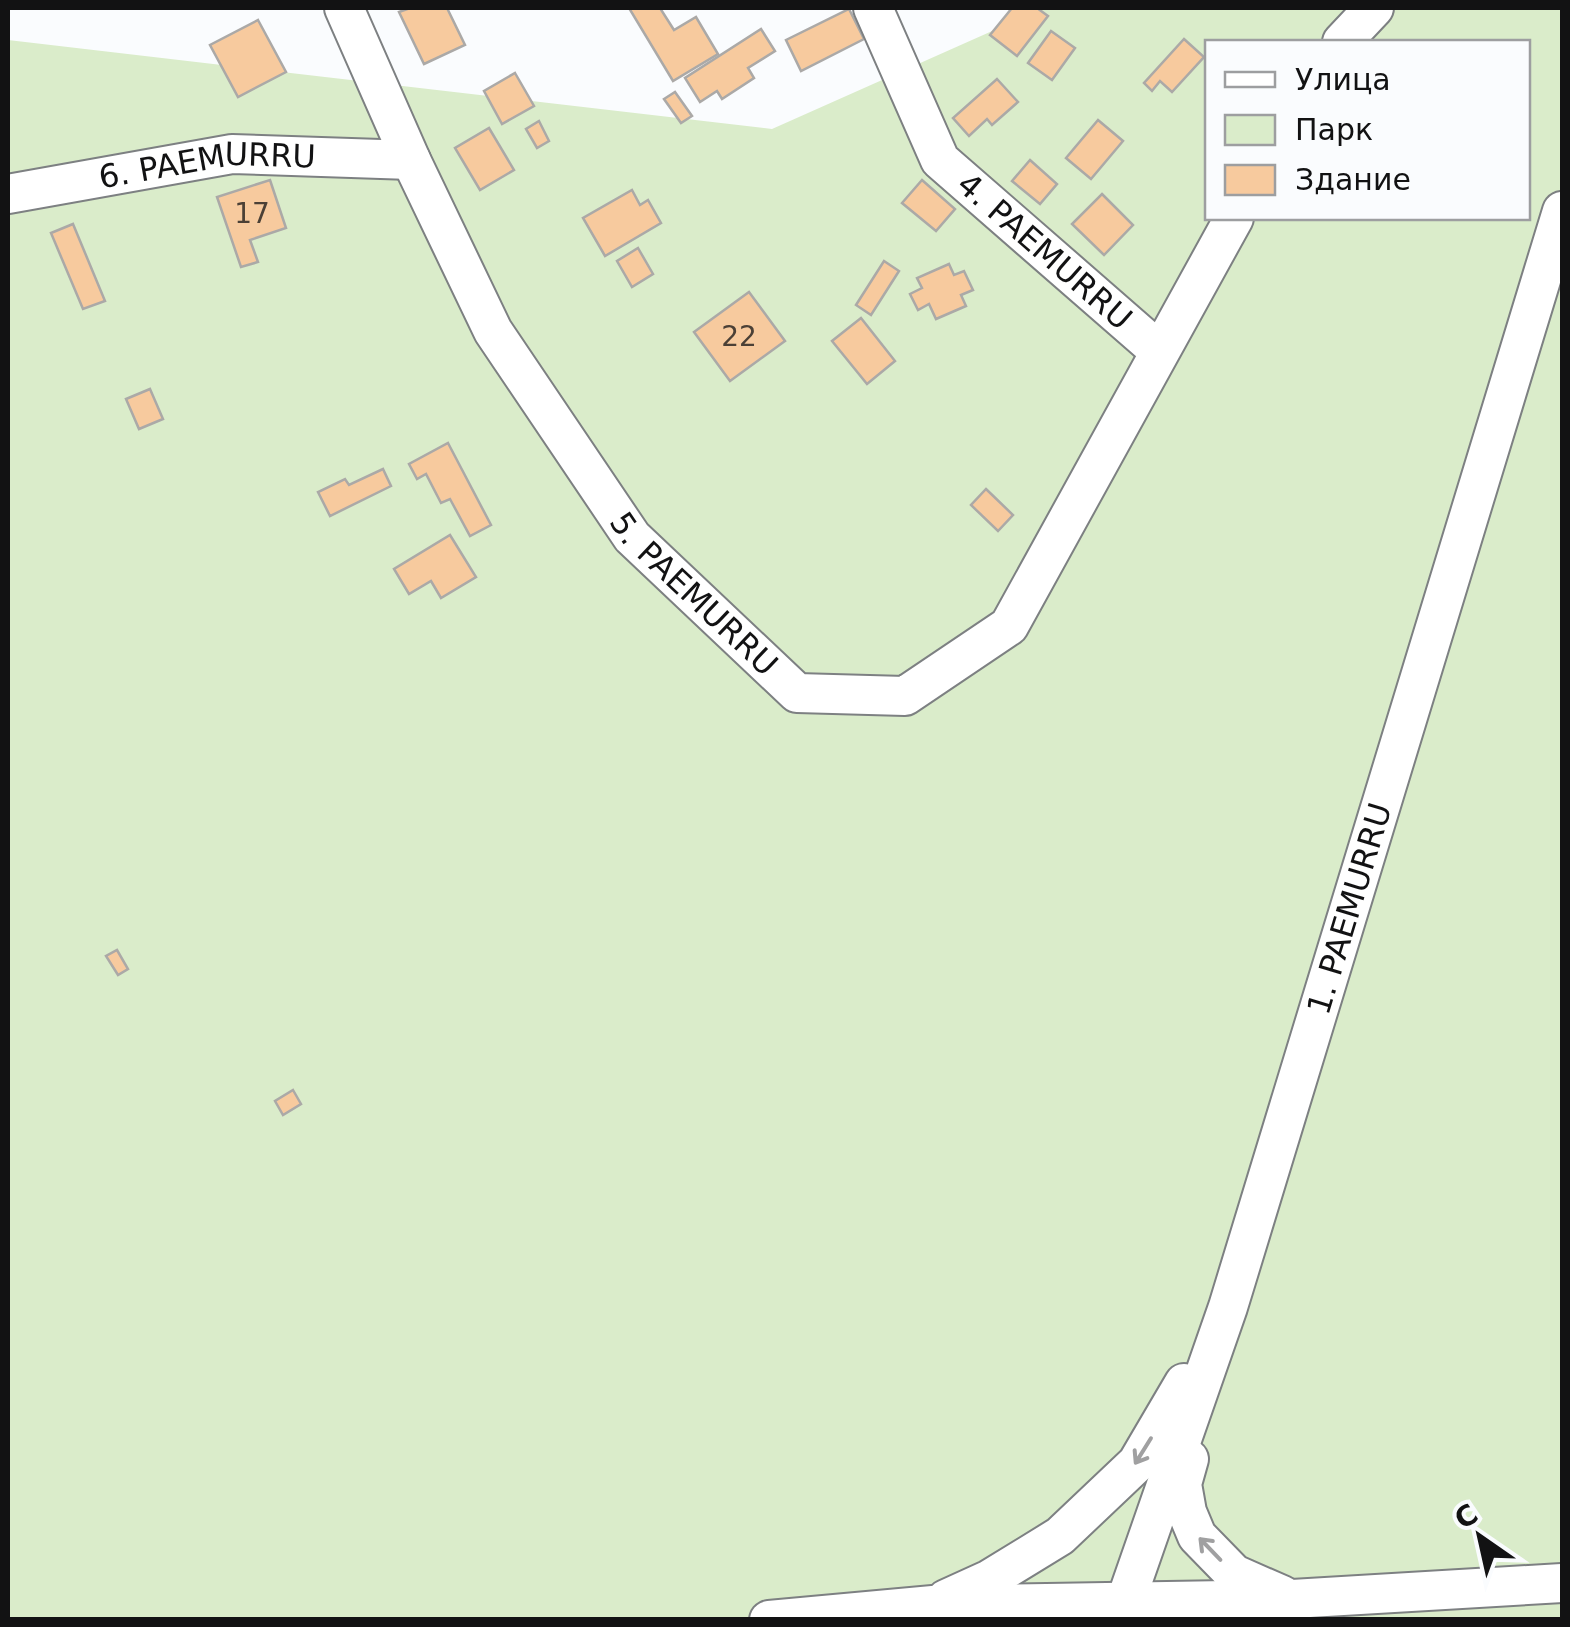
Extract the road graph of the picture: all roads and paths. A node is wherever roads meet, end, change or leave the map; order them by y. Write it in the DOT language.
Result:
graph roads {
  1 [pos="344,8"];
  2 [pos="873,8"];
  3 [pos="1374,8"];
  4 [pos="1344,40"];
  5 [pos="411,160"];
  6 [pos="8,194"];
  7 [pos="1562,211"];
  8 [pos="1233,220"];
  9 [pos="1160,351"];
  10 [pos="1228,1307"];
  11 [pos="1562,1583"];
  12 [pos="1292,1599"];
  13 [pos="1124,1603"];
  14 [pos="933,1605"];
  15 [pos="769,1620"];
  1 -- 5 [label="street, 5. PAEMURRU"];
  2 -- 9 [label="street, 4. PAEMURRU"];
  3 -- 4 [label="street"];
  5 -- 6 [label="street, 6. PAEMURRU"];
  5 -- 9 [label="street, 5. PAEMURRU"];
  7 -- 10 [label="street, 1. PAEMURRU"];
  8 -- 9 [label="street, 4. PAEMURRU"];
  12 -- 10 [label="street, one-way"];
  10 -- 13 [label="street, 1. PAEMURRU"];
  10 -- 14 [label="street, one-way"];
  11 -- 12 [label="street"];
  12 -- 13 [label="street"];
  13 -- 14 [label="street"];
  14 -- 15 [label="street"];
}
